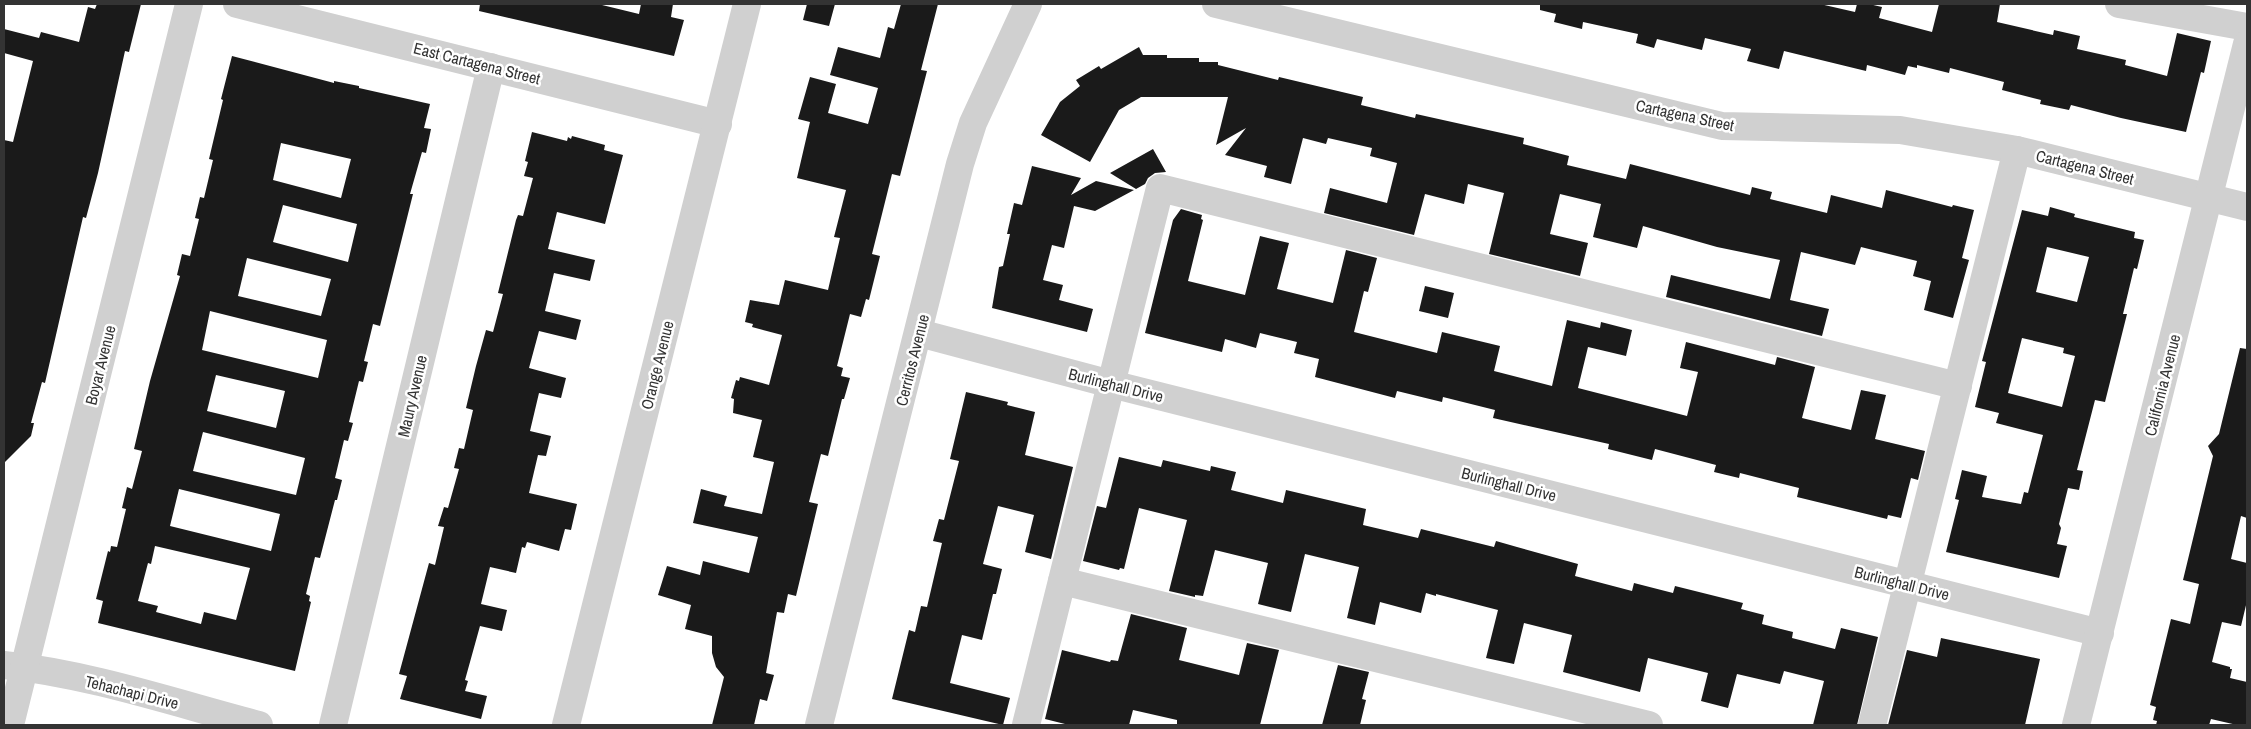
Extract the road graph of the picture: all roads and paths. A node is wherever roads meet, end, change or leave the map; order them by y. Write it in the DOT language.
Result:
graph roads {
  1 [pos="190,4"];
  2 [pos="237,4"];
  3 [pos="747,4"];
  4 [pos="1028,4"];
  5 [pos="1216,4"];
  6 [pos="2119,4"];
  7 [pos="2247,27"];
  8 [pos="2247,44"];
  9 [pos="491,67"];
  10 [pos="718,124"];
  11 [pos="2017,150"];
  12 [pos="2208,197"];
  13 [pos="2247,207"];
  14 [pos="919,333"];
  15 [pos="1111,384"];
  16 [pos="1958,386"];
  17 [pos="1062,580"];
  18 [pos="1908,584"];
  19 [pos="2100,633"];
  20 [pos="14,666"];
  21 [pos="10,725"];
  22 [pos="259,725"];
  23 [pos="333,725"];
  24 [pos="566,725"];
  25 [pos="821,725"];
  26 [pos="1026,725"];
  27 [pos="1649,725"];
  28 [pos="1872,725"];
  29 [pos="2076,725"];
  1 -- 20 [label="street, Boyar Avenue"];
  2 -- 9 [label="street, East Cartagena Street"];
  3 -- 10 [label="street, Orange Avenue"];
  4 -- 14 [label="street, Cerritos Avenue"];
  5 -- 11 [label="street, Cartagena Street"];
  6 -- 7 [label="street"];
  8 -- 12 [label="street, California Avenue"];
  9 -- 10 [label="street, East Cartagena Street"];
  9 -- 23 [label="street, Maury Avenue"];
  10 -- 24 [label="street, Orange Avenue"];
  11 -- 12 [label="street, Cartagena Street"];
  11 -- 16 [label="street"];
  12 -- 13 [label="street, Cartagena Street"];
  12 -- 19 [label="street, California Avenue"];
  14 -- 15 [label="street, Burlinghall Drive"];
  14 -- 25 [label="street, Cerritos Avenue"];
  15 -- 16 [label="street"];
  15 -- 17 [label="street"];
  15 -- 18 [label="street, Burlinghall Drive"];
  16 -- 18 [label="street"];
  17 -- 26 [label="street"];
  17 -- 27 [label="street"];
  18 -- 19 [label="street, Burlinghall Drive"];
  18 -- 28 [label="street"];
  19 -- 29 [label="street, California Avenue"];
  20 -- 21 [label="street, Boyar Avenue"];
  20 -- 22 [label="street, Tehachapi Drive"];
}
